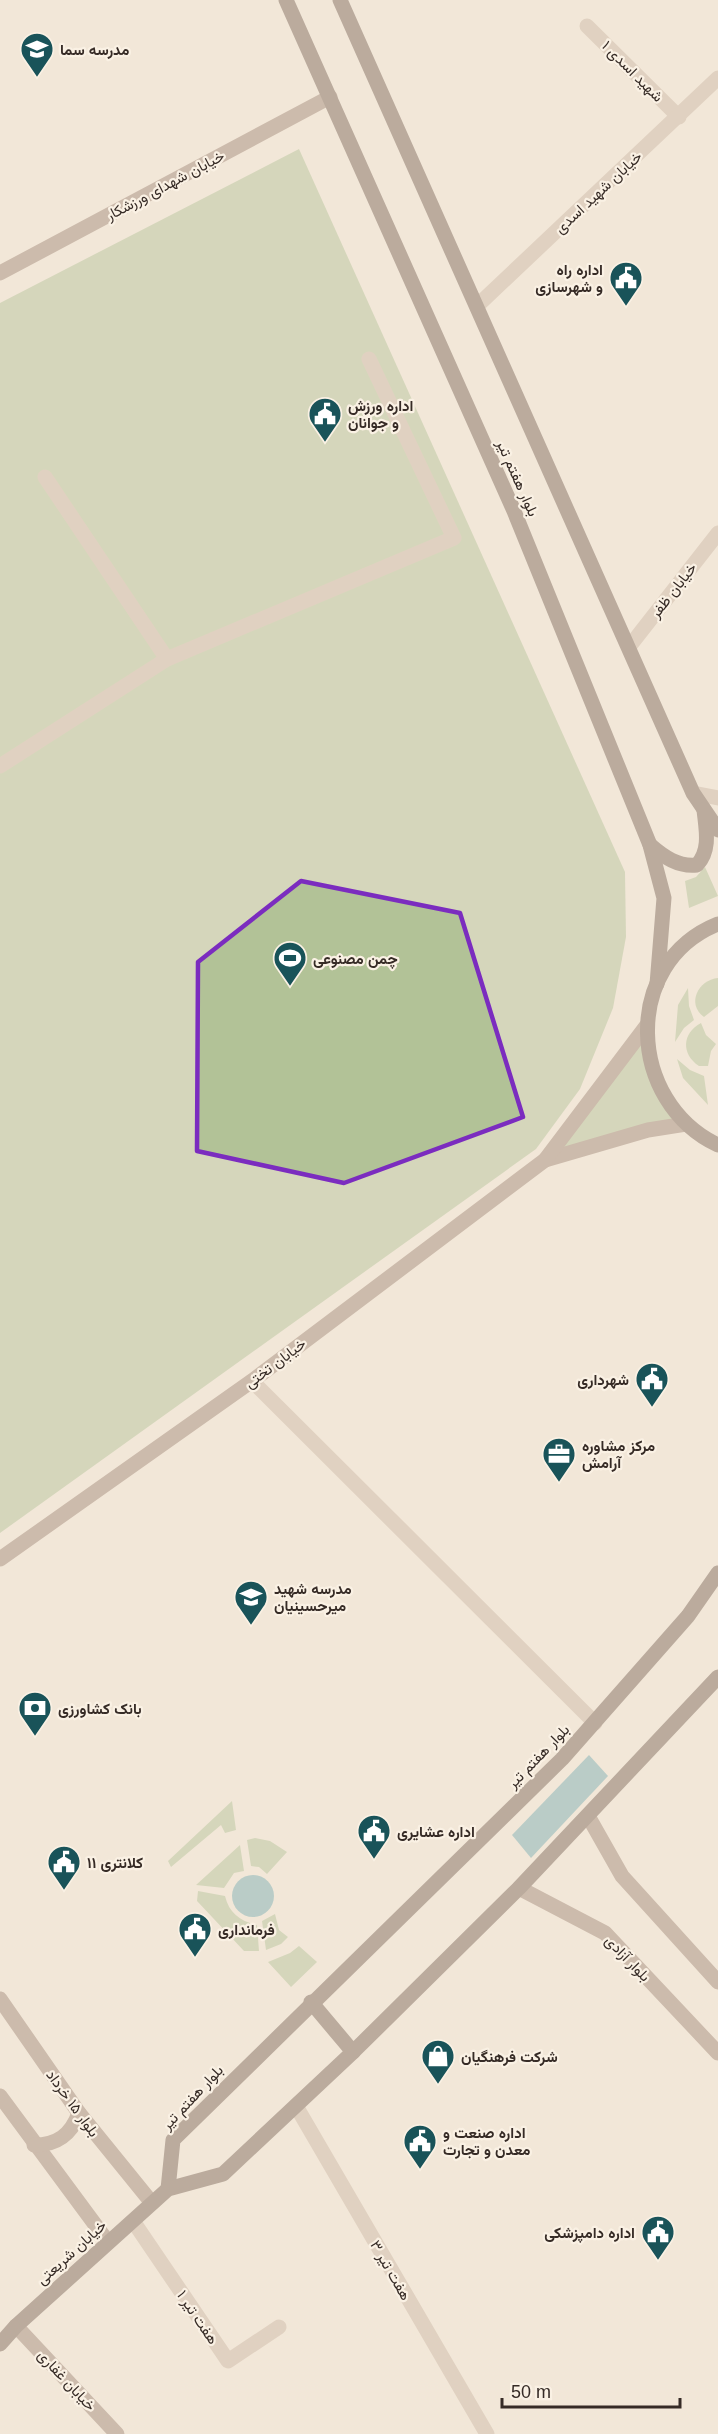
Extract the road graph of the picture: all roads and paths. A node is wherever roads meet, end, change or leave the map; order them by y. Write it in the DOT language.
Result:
graph roads {
  1 [pos="286,0"];
  2 [pos="340,0"];
  3 [pos="587,26"];
  4 [pos="718,78"];
  5 [pos="330,97"];
  6 [pos="679,117"];
  7 [pos="0,273"];
  8 [pos="477,306"];
  9 [pos="369,358"];
  10 [pos="45,477"];
  11 [pos="718,533"];
  12 [pos="628,647"];
  13 [pos="167,659"];
  14 [pos="0,766"];
  15 [pos="693,793"];
  16 [pos="718,798"];
  17 [pos="704,808"];
  18 [pos="718,830"];
  19 [pos="650,845"];
  20 [pos="718,924"];
  21 [pos="657,984"];
  22 [pos="647,1025"];
  23 [pos="686,1124"];
  24 [pos="718,1145"];
  25 [pos="545,1160"];
  26 [pos="252,1381"];
  27 [pos="0,1559"];
  28 [pos="718,1573"];
  29 [pos="718,1677"];
  30 [pos="595,1723"];
  31 [pos="588,1816"];
  32 [pos="519,1888"];
  33 [pos="718,1982"];
  34 [pos="0,1999"];
  35 [pos="311,2002"];
  36 [pos="353,2052"];
  37 [pos="718,2053"];
  38 [pos="0,2096"];
  39 [pos="296,2106"];
  40 [pos="79,2113"];
  41 [pos="34,2145"];
  42 [pos="168,2189"];
  43 [pos="152,2203"];
  44 [pos="133,2221"];
  45 [pos="108,2242"];
  46 [pos="16,2326"];
  47 [pos="279,2327"];
  48 [pos="0,2344"];
  49 [pos="117,2434"];
  50 [pos="487,2434"];
  1 -- 5 [label="main road, بلوار هفتم تیر"];
  2 -- 8 [label="main road"];
  3 -- 6 [label="street, شهید اسدی ۱"];
  4 -- 6 [label="street, خیابان شهید اسدی"];
  5 -- 7 [label="street, خیابان شهدای ورزشکار"];
  5 -- 19 [label="main road, بلوار هفتم تیر"];
  6 -- 8 [label="street, خیابان شهید اسدی"];
  8 -- 12 [label="main road"];
  9 -- 13 [label="street"];
  10 -- 13 [label="street"];
  11 -- 12 [label="street, خیابان ظفر"];
  12 -- 15 [label="main road"];
  13 -- 14 [label="street"];
  15 -- 16 [label="street"];
  15 -- 17 [label="main road"];
  17 -- 18 [label="main road"];
  17 -- 19 [label="main road"];
  19 -- 21 [label="main road, بلوار هفتم تیر"];
  20 -- 21 [label="main road"];
  21 -- 22 [label="main road"];
  22 -- 23 [label="main road"];
  22 -- 25 [label="street"];
  23 -- 24 [label="main road"];
  23 -- 25 [label="street"];
  25 -- 26 [label="street, خیابان تختی"];
  26 -- 27 [label="street, خیابان تختی"];
  26 -- 30 [label="street"];
  28 -- 30 [label="main road, بلوار هفتم تیر"];
  29 -- 31 [label="main road"];
  30 -- 35 [label="main road, بلوار هفتم تیر"];
  31 -- 32 [label="main road"];
  31 -- 33 [label="street"];
  32 -- 36 [label="main road"];
  32 -- 37 [label="street, بلوار آزادی"];
  34 -- 40 [label="street, بلوار ۱۵ خرداد"];
  35 -- 36 [label="main road"];
  35 -- 42 [label="main road, بلوار هفتم تیر"];
  36 -- 39 [label="main road"];
  38 -- 41 [label="street"];
  39 -- 42 [label="main road"];
  39 -- 50 [label="street, هفت تیر ۳"];
  40 -- 41 [label="street"];
  40 -- 43 [label="street, بلوار ۱۵ خرداد"];
  41 -- 45 [label="street"];
  42 -- 43 [label="main road, خیابان شریعتی"];
  43 -- 44 [label="main road, خیابان شریعتی"];
  44 -- 45 [label="main road, خیابان شریعتی"];
  44 -- 47 [label="street, هفت تیر ۱"];
  45 -- 46 [label="main road, خیابان شریعتی"];
  46 -- 48 [label="main road, خیابان شریعتی"];
  46 -- 49 [label="street, خیابان غفاری"];
}
